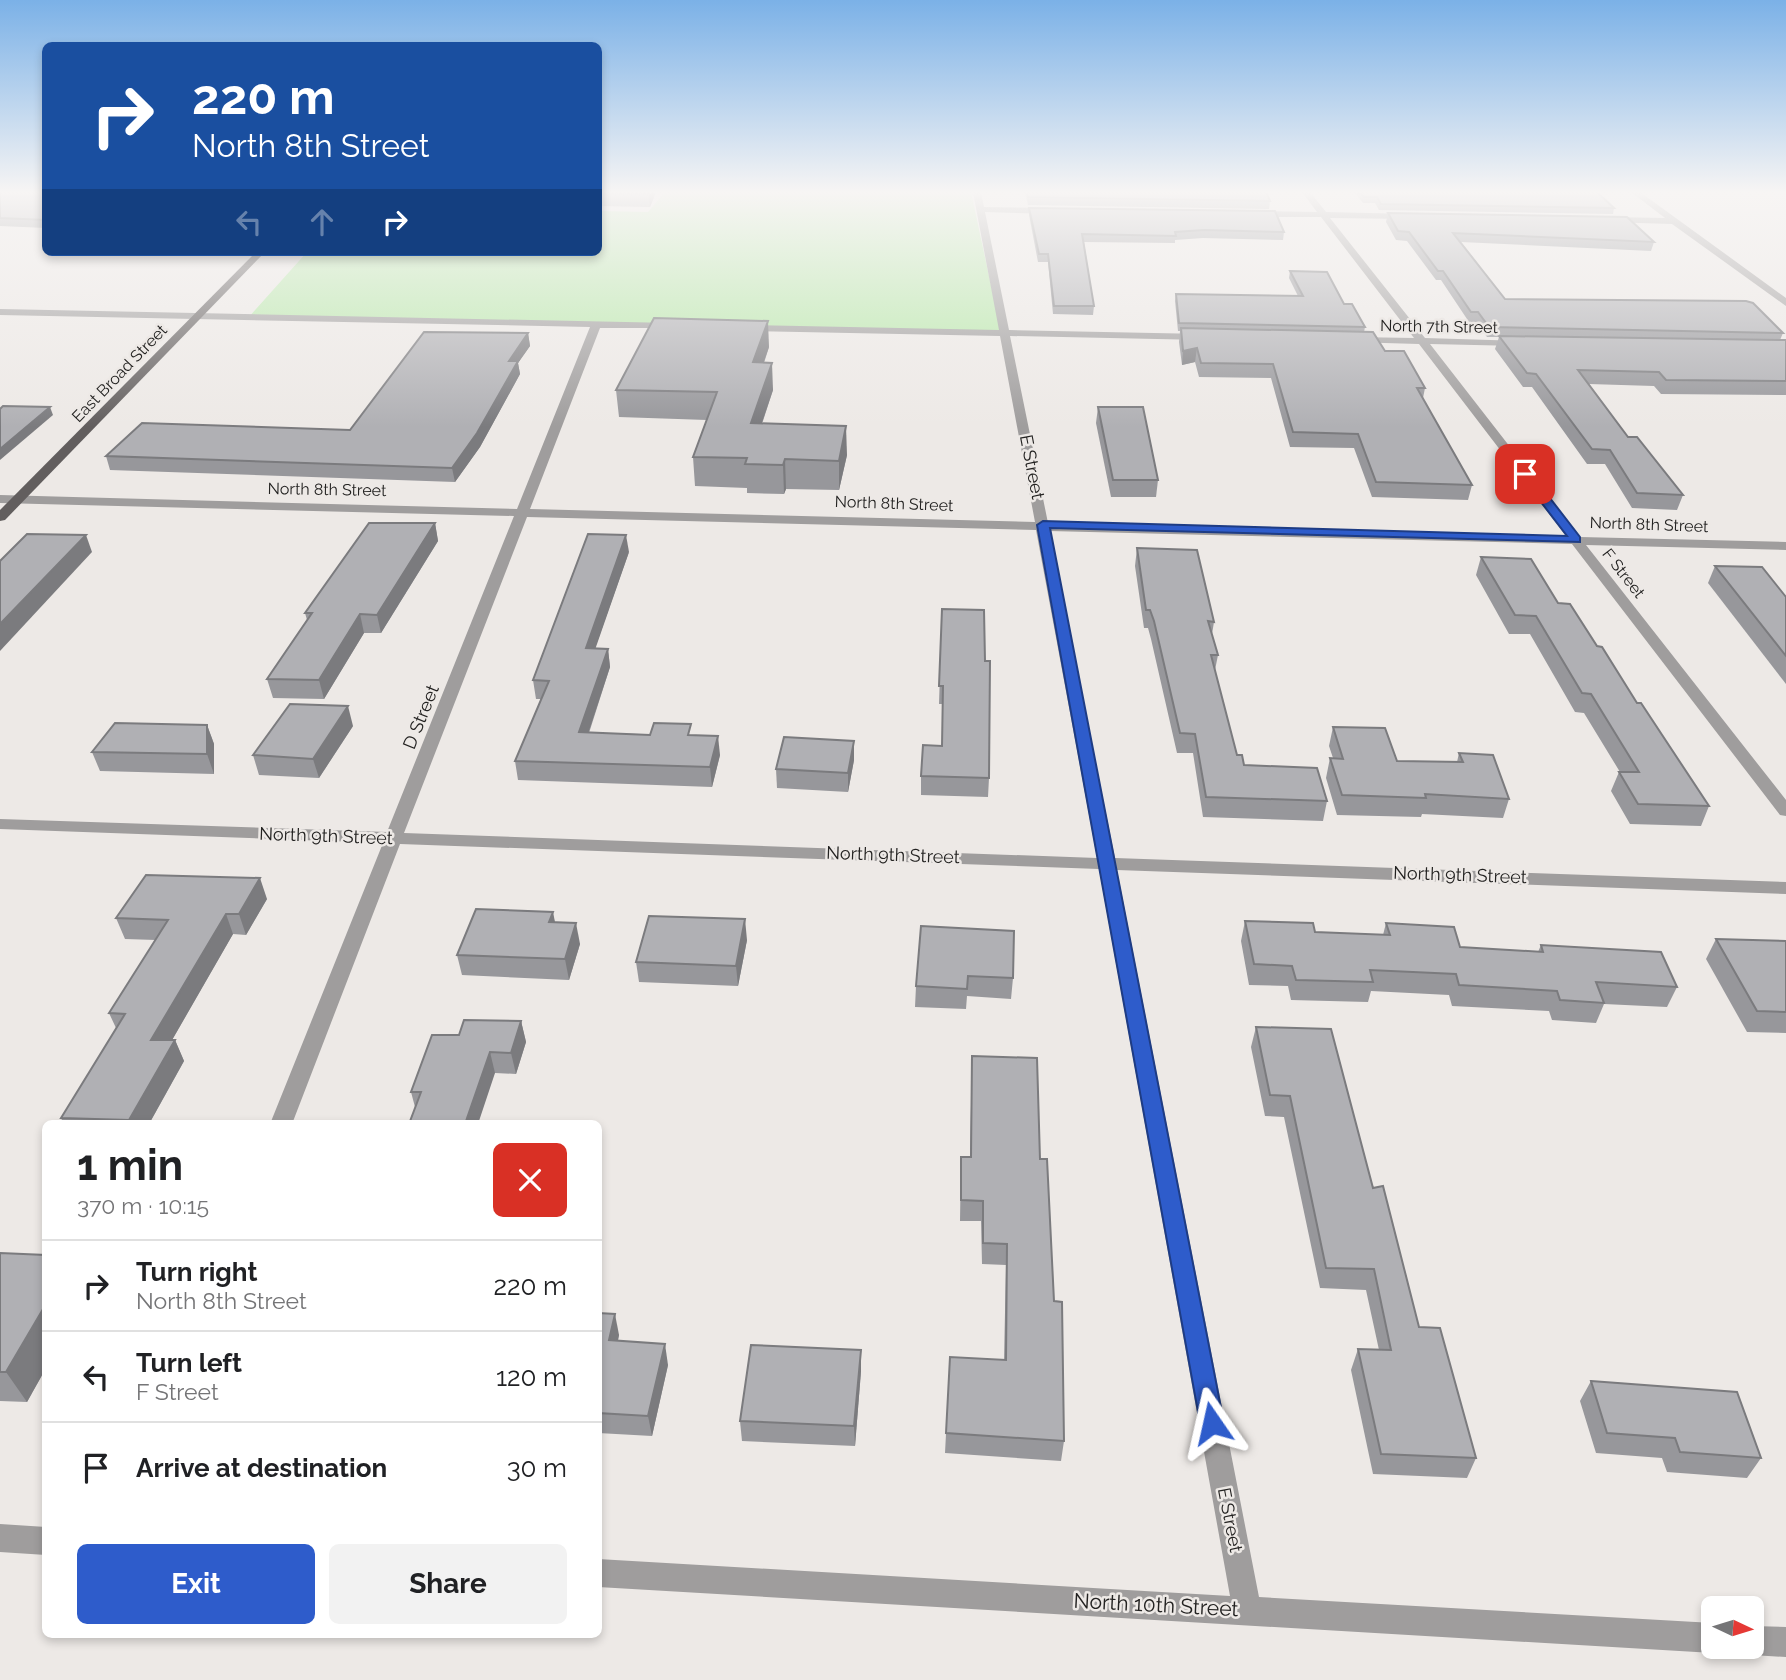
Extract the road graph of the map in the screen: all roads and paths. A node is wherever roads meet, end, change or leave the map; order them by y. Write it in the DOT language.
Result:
graph roads {
  1 [pos="243,270"];
  2 [pos="993,270"];
  3 [pos="1367,270"];
  4 [pos="1741,270"];
  5 [pos="1786,303"];
  6 [pos="0,312"];
  7 [pos="197,316"];
  8 [pos="596,325"];
  9 [pos="678,326"];
  10 [pos="733,327"];
  11 [pos="1006,333"];
  12 [pos="1214,337"];
  13 [pos="1339,340"];
  14 [pos="1422,341"];
  15 [pos="1534,344"];
  16 [pos="0,499"];
  17 [pos="18,499"];
  18 [pos="523,511"];
  19 [pos="0,517"];
  20 [pos="1043,525"];
  21 [pos="1576,540"];
  22 [pos="1786,545"];
  23 [pos="1786,811"];
  24 [pos="0,824"];
  25 [pos="394,838"];
  26 [pos="1107,862"];
  27 [pos="1786,888"];
  28 [pos="283,1120"];
  29 [pos="0,1538"];
  30 [pos="42,1541"];
  31 [pos="602,1573"];
  32 [pos="1247,1610"];
  33 [pos="1701,1636"];
  34 [pos="1764,1641"];
  35 [pos="1786,1642"];
  1 -- 7 [label="main road, East Broad Street"];
  2 -- 11 [label="street, E Street"];
  3 -- 14 [label="street, F Street"];
  4 -- 5 [label="street"];
  6 -- 7 [label="street"];
  7 -- 8 [label="street"];
  7 -- 17 [label="main road, East Broad Street"];
  8 -- 9 [label="street"];
  8 -- 18 [label="street, D Street"];
  10 -- 11 [label="street"];
  11 -- 12 [label="street"];
  11 -- 20 [label="street, E Street"];
  13 -- 14 [label="street, North 7th Street"];
  14 -- 15 [label="street, North 7th Street"];
  14 -- 21 [label="street, F Street"];
  16 -- 17 [label="street, North 8th Street"];
  17 -- 18 [label="street, North 8th Street"];
  17 -- 19 [label="main road, East Broad Street"];
  18 -- 20 [label="street, North 8th Street"];
  18 -- 25 [label="street, D Street"];
  20 -- 21 [label="street, North 8th Street"];
  20 -- 26 [label="street, E Street"];
  21 -- 22 [label="street, North 8th Street"];
  21 -- 23 [label="street, F Street"];
  24 -- 25 [label="street, North 9th Street"];
  25 -- 26 [label="street, North 9th Street"];
  25 -- 28 [label="street, D Street"];
  26 -- 27 [label="street, North 9th Street"];
  26 -- 32 [label="street, E Street"];
  29 -- 30 [label="street"];
  31 -- 32 [label="street, North 10th Street"];
  32 -- 33 [label="street, North 10th Street"];
  34 -- 35 [label="street"];
}
